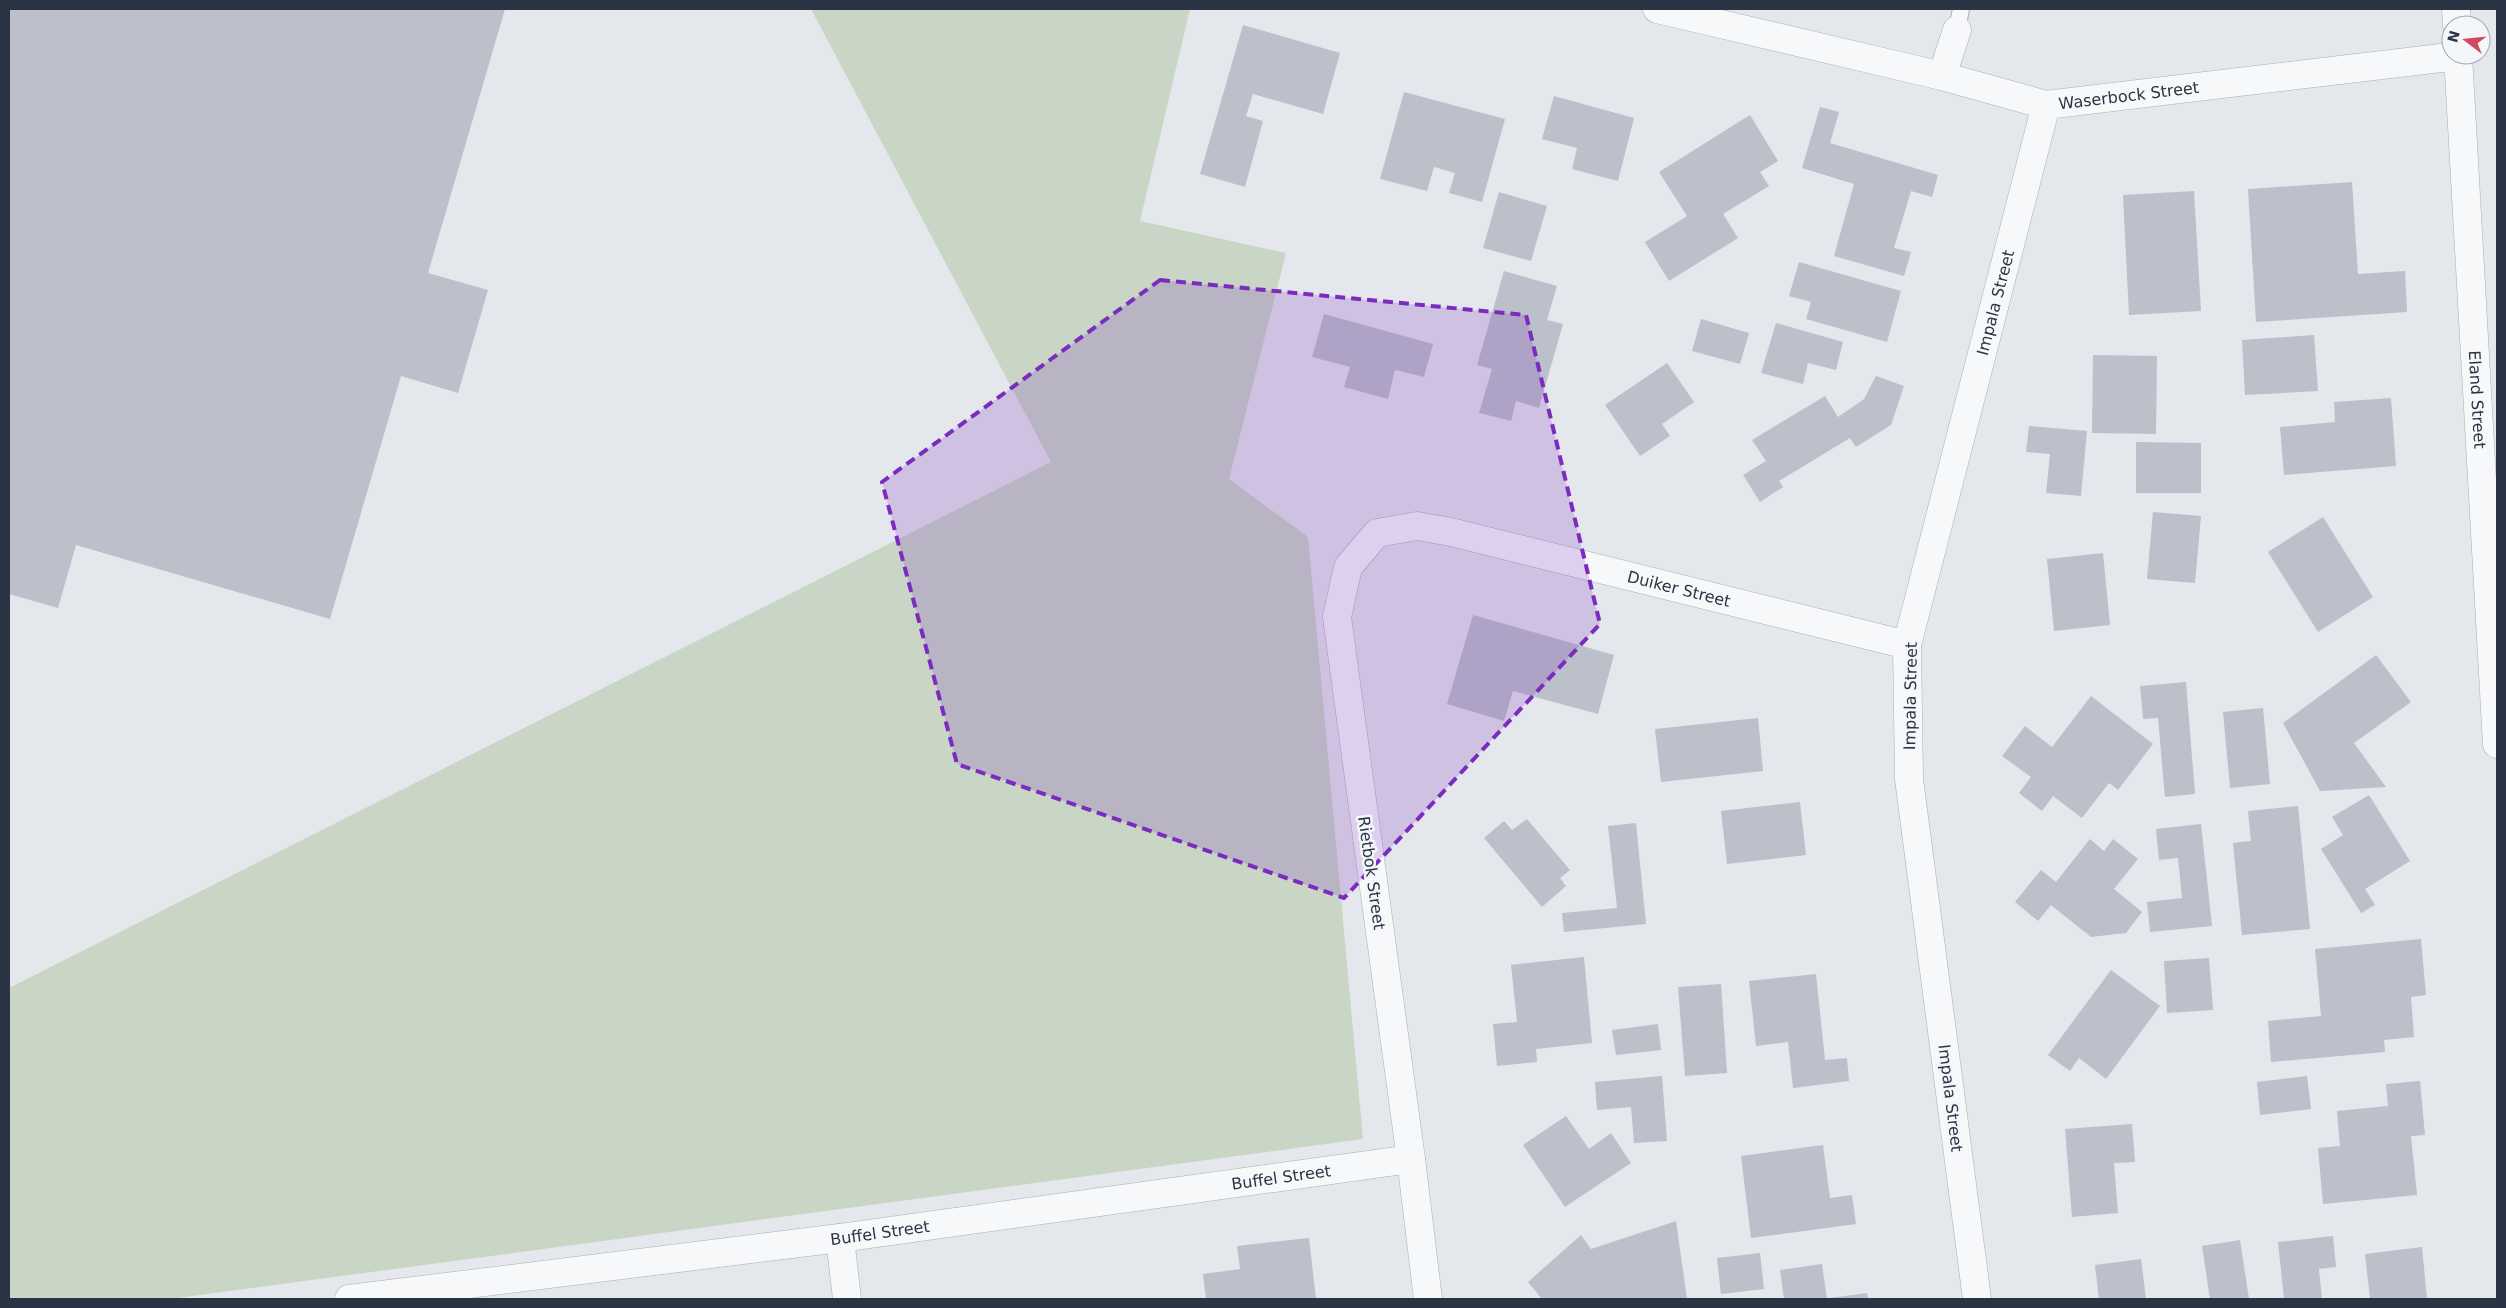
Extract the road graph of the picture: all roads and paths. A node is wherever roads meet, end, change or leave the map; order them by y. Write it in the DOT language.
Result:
graph roads {
  1 [pos="1657,9"];
  2 [pos="1959,19"];
  3 [pos="2441,57"];
  4 [pos="2459,65"];
  5 [pos="1942,76"];
  6 [pos="2046,105"];
  7 [pos="1451,532"];
  8 [pos="1907,644"];
  9 [pos="2497,744"];
  10 [pos="1411,1159"];
  11 [pos="840,1238"];
  12 [pos="349,1299"];
  13 [pos="847,1299"];
  14 [pos="1428,1299"];
  15 [pos="1977,1299"];
  1 -- 5 [label="street, Waserbock Street"];
  2 -- 5 [label="street"];
  3 -- 6 [label="street, Waserbock Street"];
  4 -- 9 [label="street, Eland Street"];
  5 -- 6 [label="street, Waserbock Street"];
  6 -- 8 [label="street, Impala Street"];
  7 -- 8 [label="street, Duiker Street"];
  7 -- 10 [label="street, Rietbok Street"];
  8 -- 15 [label="street, Impala Street"];
  10 -- 11 [label="street, Buffel Street"];
  10 -- 14 [label="street, Rietbok Street"];
  11 -- 12 [label="street, Buffel Street"];
  11 -- 13 [label="street"];
}
